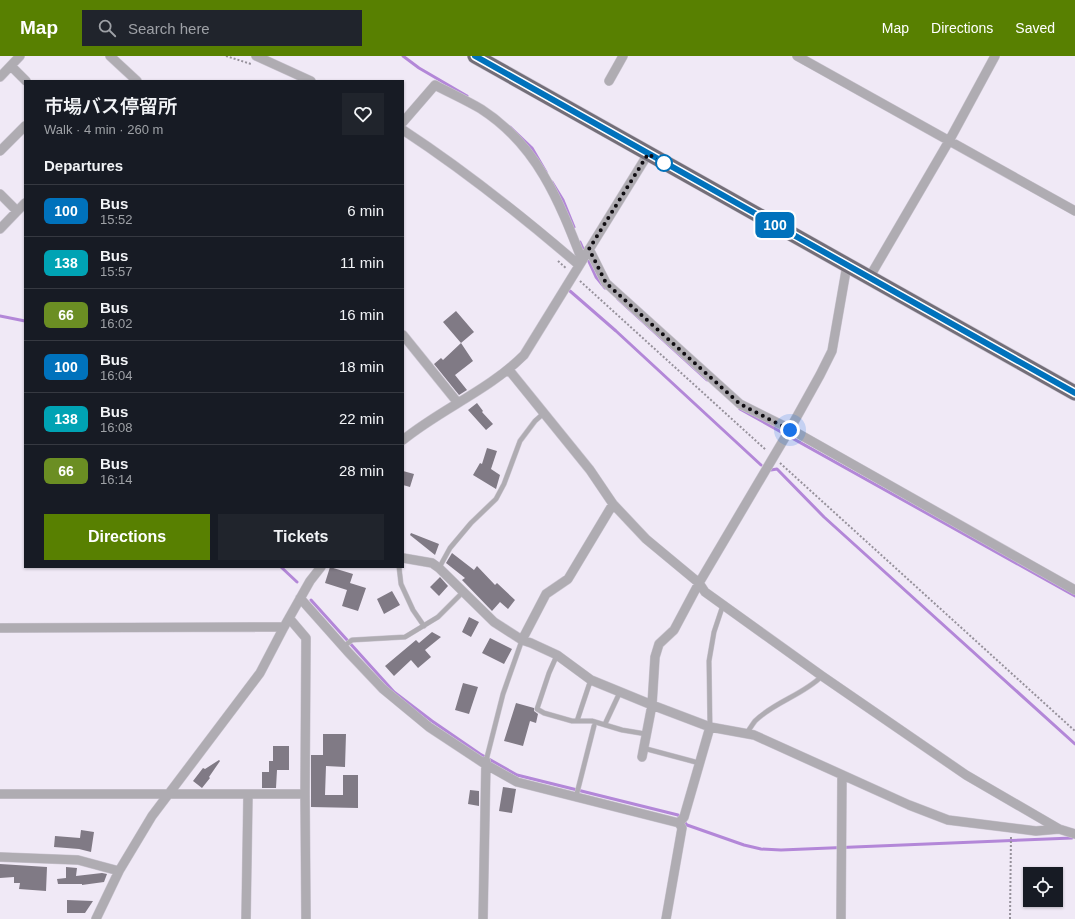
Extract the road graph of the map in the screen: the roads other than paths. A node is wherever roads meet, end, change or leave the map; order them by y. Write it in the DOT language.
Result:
graph roads {
  1 [pos="20,56"];
  2 [pos="110,56"];
  3 [pos="256,56"];
  4 [pos="475,56"];
  5 [pos="623,56"];
  6 [pos="797,56"];
  7 [pos="995,56"];
  8 [pos="11,66"];
  9 [pos="0,77"];
  10 [pos="25,80"];
  11 [pos="136,80"];
  12 [pos="309,80"];
  13 [pos="609,81"];
  14 [pos="404,121"];
  15 [pos="24,127"];
  16 [pos="404,131"];
  17 [pos="949,141"];
  18 [pos="0,151"];
  19 [pos="648,154"];
  20 [pos="0,194"];
  21 [pos="24,204"];
  22 [pos="17,211"];
  23 [pos="1075,211"];
  24 [pos="0,229"];
  25 [pos="589,249"];
  26 [pos="581,263"];
  27 [pos="847,265"];
  28 [pos="869,278"];
  29 [pos="404,336"];
  30 [pos="509,370"];
  31 [pos="1075,393"];
  32 [pos="458,403"];
  33 [pos="544,412"];
  34 [pos="790,430"];
  35 [pos="404,439"];
  36 [pos="614,504"];
  37 [pos="404,558"];
  38 [pos="320,568"];
  39 [pos="399,568"];
  40 [pos="439,568"];
  41 [pos="699,583"];
  42 [pos="1075,590"];
  43 [pos="463,592"];
  44 [pos="300,598"];
  45 [pos="723,604"];
  46 [pos="289,618"];
  47 [pos="424,626"];
  48 [pos="284,627"];
  49 [pos="0,628"];
  50 [pos="522,640"];
  51 [pos="343,647"];
  52 [pos="557,655"];
  53 [pos="822,676"];
  54 [pos="593,680"];
  55 [pos="620,692"];
  56 [pos="652,705"];
  57 [pos="577,721"];
  58 [pos="605,724"];
  59 [pos="594,726"];
  60 [pos="710,727"];
  61 [pos="646,734"];
  62 [pos="746,734"];
  63 [pos="644,748"];
  64 [pos="642,757"];
  65 [pos="486,760"];
  66 [pos="699,763"];
  67 [pos="842,775"];
  68 [pos="0,794"];
  69 [pos="305,794"];
  70 [pos="168,795"];
  71 [pos="248,795"];
  72 [pos="576,795"];
  73 [pos="682,820"];
  74 [pos="1059,829"];
  75 [pos="1075,834"];
  76 [pos="0,857"];
  77 [pos="119,871"];
  78 [pos="96,919"];
  79 [pos="246,919"];
  80 [pos="306,919"];
  81 [pos="483,919"];
  82 [pos="666,919"];
  83 [pos="841,919"];
  1 -- 8 [label="street"];
  2 -- 11 [label="street"];
  3 -- 12 [label="street"];
  4 -- 19 [label="highway"];
  5 -- 13 [label="street"];
  6 -- 17 [label="street"];
  7 -- 17 [label="street"];
  8 -- 9 [label="street"];
  8 -- 10 [label="street"];
  14 -- 26 [label="street"];
  15 -- 18 [label="street"];
  16 -- 26 [label="street"];
  17 -- 23 [label="street"];
  17 -- 28 [label="street"];
  19 -- 25 [label="street"];
  19 -- 27 [label="highway"];
  20 -- 22 [label="street"];
  21 -- 22 [label="street"];
  22 -- 24 [label="street"];
  25 -- 26 [label="street"];
  25 -- 34 [label="street"];
  26 -- 30 [label="street"];
  27 -- 28 [label="highway"];
  27 -- 34 [label="street"];
  28 -- 31 [label="highway"];
  29 -- 32 [label="street"];
  30 -- 32 [label="street"];
  30 -- 33 [label="street"];
  32 -- 35 [label="street"];
  33 -- 36 [label="street"];
  33 -- 40 [label="lane"];
  34 -- 41 [label="street"];
  34 -- 42 [label="street"];
  36 -- 41 [label="street"];
  36 -- 50 [label="street"];
  37 -- 40 [label="street"];
  38 -- 44 [label="street"];
  39 -- 47 [label="lane"];
  40 -- 43 [label="street"];
  41 -- 45 [label="street"];
  41 -- 56 [label="street"];
  43 -- 47 [label="lane"];
  43 -- 50 [label="street"];
  44 -- 46 [label="street"];
  44 -- 51 [label="street"];
  45 -- 53 [label="street"];
  45 -- 60 [label="lane"];
  46 -- 48 [label="street"];
  46 -- 69 [label="street"];
  47 -- 51 [label="lane"];
  48 -- 49 [label="street"];
  48 -- 70 [label="street"];
  50 -- 52 [label="street"];
  50 -- 65 [label="lane"];
  51 -- 65 [label="street"];
  52 -- 54 [label="street"];
  52 -- 57 [label="lane"];
  53 -- 62 [label="lane"];
  53 -- 74 [label="street"];
  54 -- 55 [label="street"];
  54 -- 57 [label="lane"];
  55 -- 56 [label="street"];
  55 -- 58 [label="lane"];
  56 -- 60 [label="street"];
  56 -- 61 [label="street"];
  57 -- 58 [label="lane"];
  58 -- 61 [label="lane"];
  59 -- 72 [label="lane"];
  60 -- 62 [label="street"];
  60 -- 66 [label="street"];
  61 -- 63 [label="street"];
  62 -- 67 [label="street"];
  63 -- 64 [label="street"];
  63 -- 66 [label="lane"];
  65 -- 72 [label="street"];
  65 -- 81 [label="street"];
  66 -- 73 [label="street"];
  67 -- 74 [label="street"];
  67 -- 83 [label="street"];
  68 -- 70 [label="street"];
  69 -- 71 [label="street"];
  69 -- 80 [label="street"];
  70 -- 71 [label="street"];
  70 -- 77 [label="street"];
  71 -- 79 [label="street"];
  72 -- 73 [label="street"];
  73 -- 82 [label="street"];
  74 -- 75 [label="street"];
  76 -- 77 [label="street"];
  77 -- 78 [label="street"];
}
